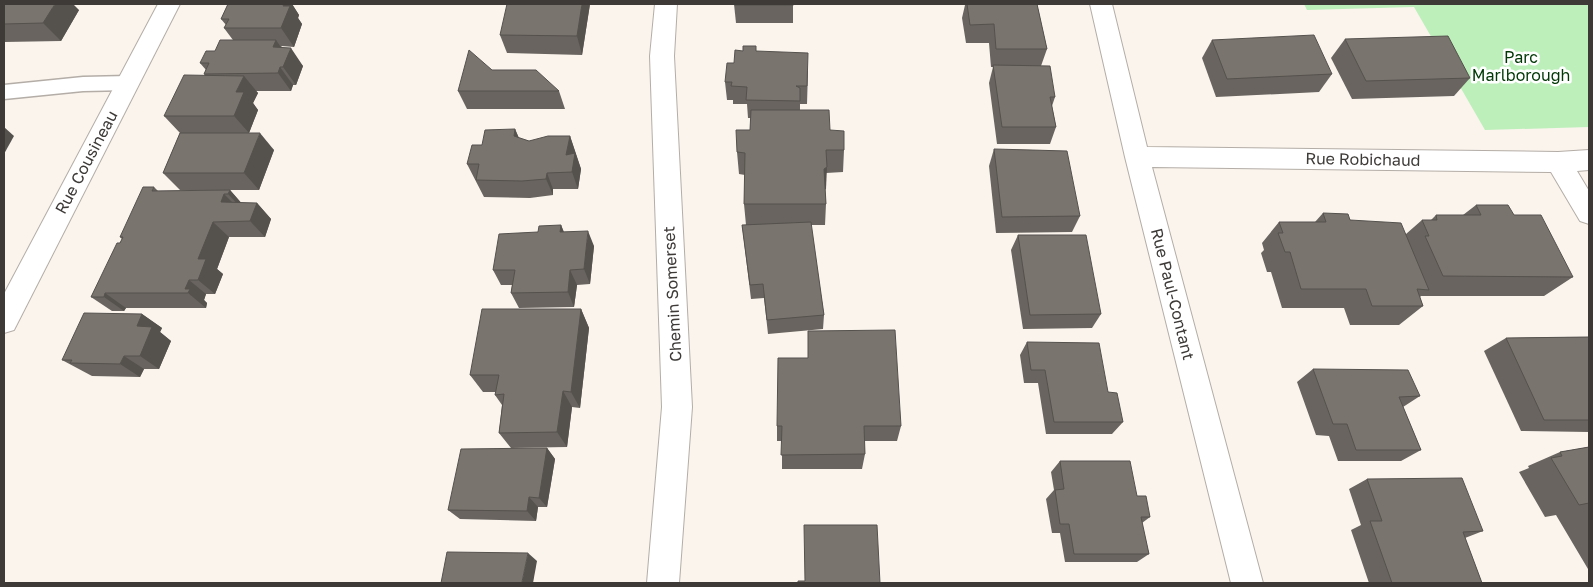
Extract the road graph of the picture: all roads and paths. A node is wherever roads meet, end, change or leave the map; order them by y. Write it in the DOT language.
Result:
graph roads {
  1 [pos="169,4"];
  2 [pos="666,4"];
  3 [pos="1101,4"];
  4 [pos="128,83"];
  5 [pos="4,92"];
  6 [pos="1137,157"];
  7 [pos="1589,160"];
  8 [pos="1558,162"];
  9 [pos="1589,214"];
  10 [pos="4,321"];
  11 [pos="663,583"];
  12 [pos="1247,583"];
  1 -- 4 [label="street, Rue Cousineau"];
  2 -- 11 [label="street, Chemin Somerset"];
  3 -- 6 [label="street, Rue Paul-Contant"];
  4 -- 5 [label="lane"];
  4 -- 10 [label="street, Rue Cousineau"];
  6 -- 8 [label="street, Rue Robichaud"];
  6 -- 12 [label="street, Rue Paul-Contant"];
  7 -- 8 [label="street, Rue Robichaud"];
  8 -- 9 [label="street"];
}
